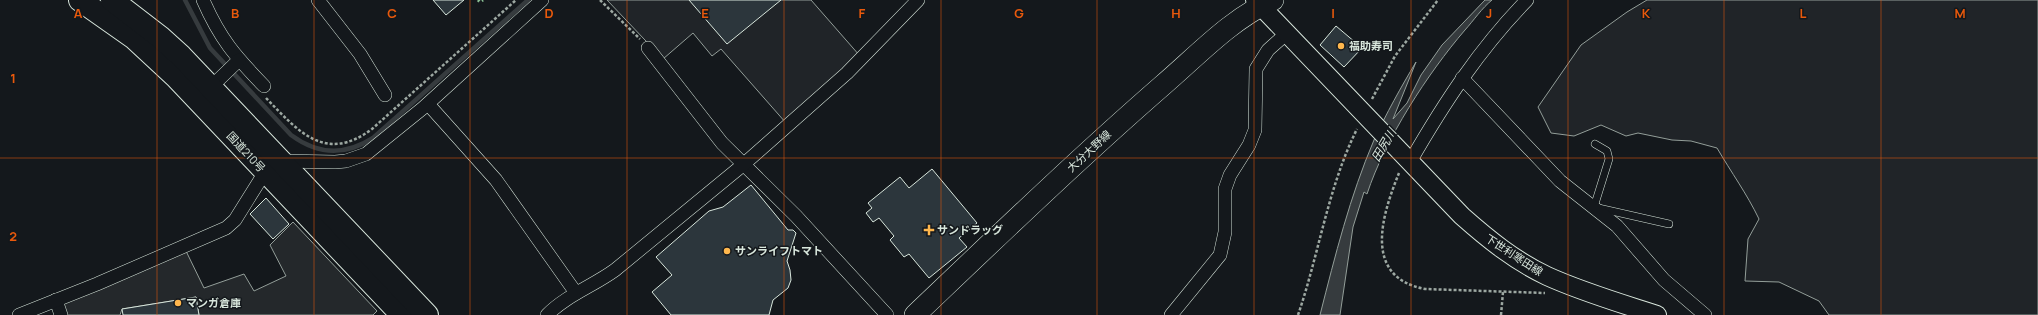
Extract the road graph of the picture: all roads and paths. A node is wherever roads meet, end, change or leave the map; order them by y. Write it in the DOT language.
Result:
graph roads {
  1 [pos="80,0"];
  2 [pos="112,0"];
  3 [pos="202,0"];
  4 [pos="318,0"];
  5 [pos="542,0"];
  6 [pos="600,0"];
  7 [pos="918,0"];
  8 [pos="1438,0"];
  9 [pos="1527,0"];
  10 [pos="1262,2"];
  11 [pos="1286,34"];
  12 [pos="648,48"];
  13 [pos="235,63"];
  14 [pos="1462,78"];
  15 [pos="216,81"];
  16 [pos="264,86"];
  17 [pos="385,95"];
  18 [pos="428,104"];
  19 [pos="1366,115"];
  20 [pos="1594,144"];
  21 [pos="1403,161"];
  22 [pos="744,164"];
  23 [pos="273,166"];
  24 [pos="1594,207"];
  25 [pos="1669,224"];
  26 [pos="1503,292"];
  27 [pos="576,293"];
  28 [pos="1548,293"];
  29 [pos="56,300"];
  30 [pos="19,315"];
  31 [pos="61,315"];
  32 [pos="402,315"];
  33 [pos="427,315"];
  34 [pos="547,315"];
  35 [pos="887,315"];
  36 [pos="915,315"];
  37 [pos="1171,315"];
  38 [pos="1298,315"];
  39 [pos="1501,315"];
  40 [pos="1657,315"];
  41 [pos="1705,315"];
  1 -- 23 [label="highway, 国道210号"];
  2 -- 15 [label="highway, 国道210号"];
  3 -- 13 [label="street"];
  4 -- 17 [label="street"];
  5 -- 18 [label="street"];
  6 -- 12 [label="path"];
  7 -- 22 [label="street"];
  8 -- 19 [label="path"];
  9 -- 14 [label="street"];
  10 -- 11 [label="main road"];
  10 -- 36 [label="main road, 大分大野線"];
  11 -- 19 [label="main road"];
  11 -- 37 [label="street"];
  12 -- 22 [label="street"];
  13 -- 15 [label="street"];
  13 -- 16 [label="street"];
  14 -- 21 [label="street"];
  14 -- 24 [label="street"];
  15 -- 23 [label="highway, 国道210号"];
  18 -- 23 [label="street"];
  18 -- 27 [label="street"];
  19 -- 21 [label="main road, 下世利寒田線"];
  19 -- 38 [label="path"];
  20 -- 24 [label="lane"];
  21 -- 26 [label="path"];
  21 -- 40 [label="main road, 下世利寒田線"];
  22 -- 27 [label="street"];
  22 -- 35 [label="street"];
  23 -- 29 [label="street"];
  23 -- 32 [label="highway, 国道210号"];
  23 -- 33 [label="highway, 国道210号"];
  24 -- 25 [label="lane"];
  24 -- 41 [label="street"];
  26 -- 28 [label="path"];
  26 -- 39 [label="path"];
  27 -- 34 [label="street"];
  29 -- 30 [label="street"];
  29 -- 31 [label="street"];
}
